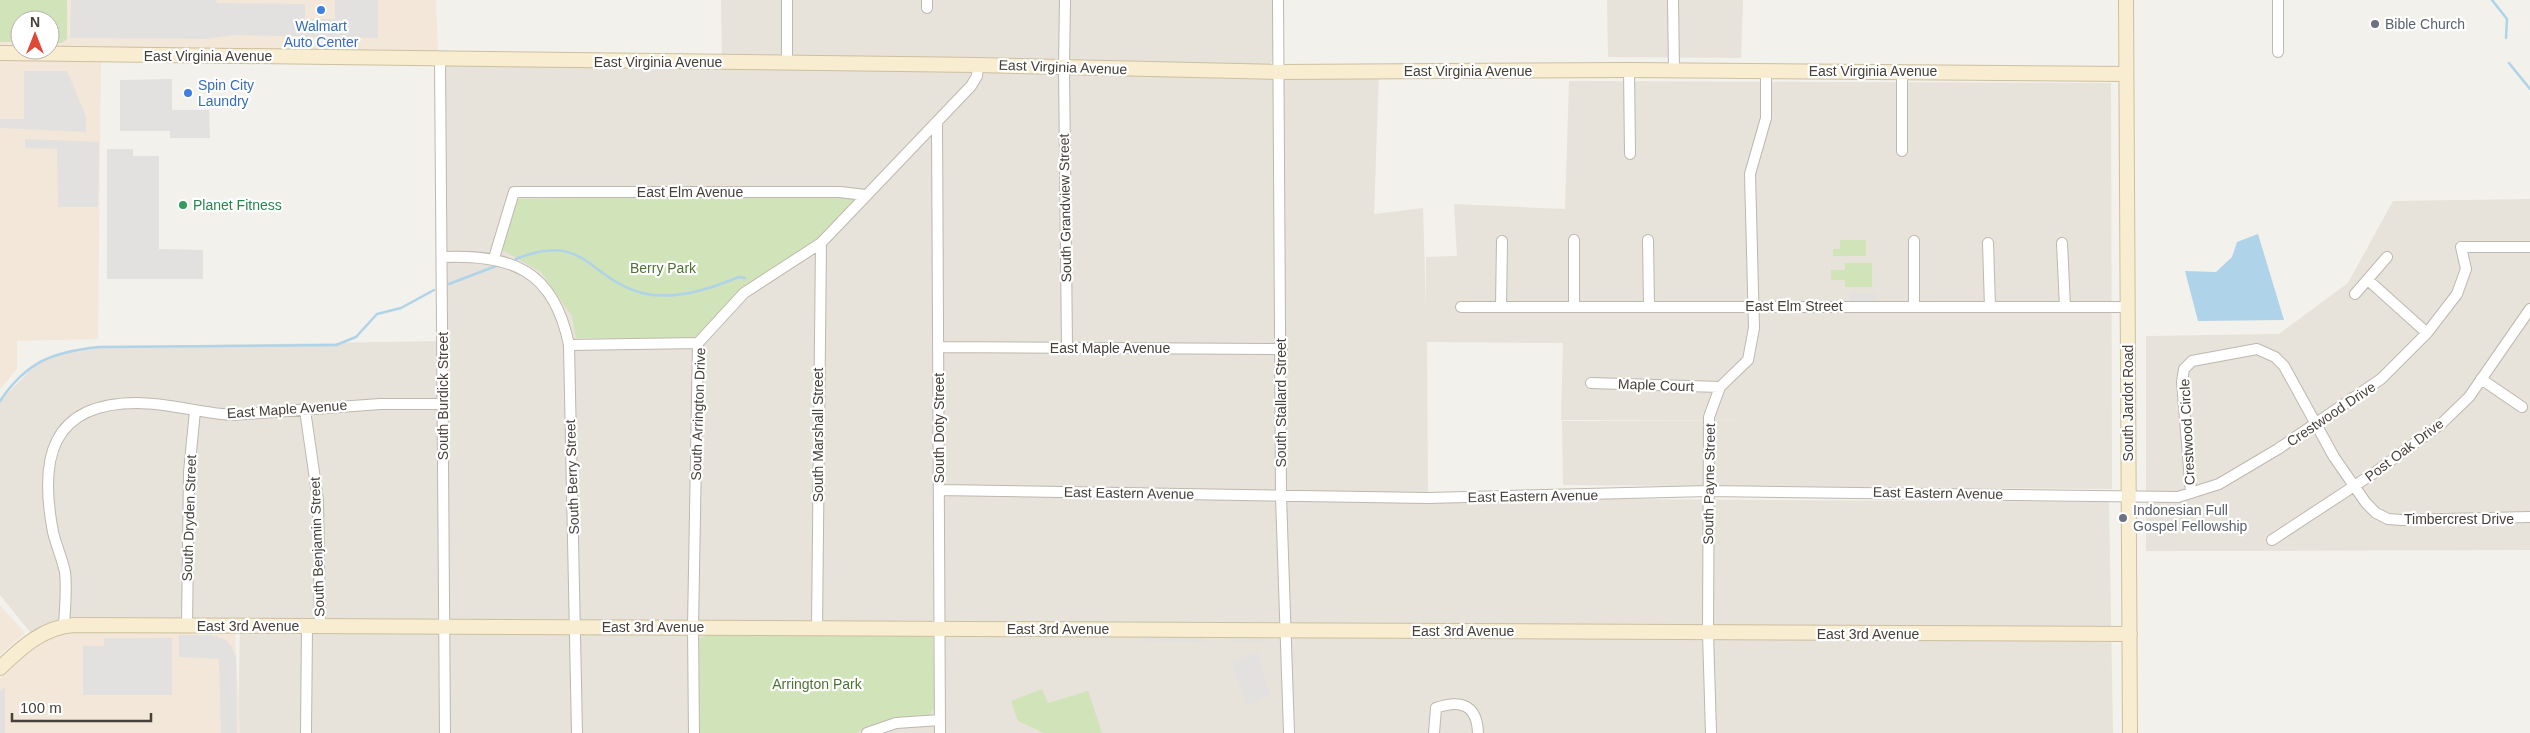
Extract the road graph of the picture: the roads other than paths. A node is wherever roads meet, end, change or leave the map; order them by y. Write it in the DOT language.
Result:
graph roads {
  1 [pos="787,0"];
  2 [pos="1065,0"];
  3 [pos="1278,0"];
  4 [pos="1673,0"];
  5 [pos="2126,0"];
  6 [pos="2278,0"];
  7 [pos="2278,52"];
  8 [pos="0,53"];
  9 [pos="440,59"];
  10 [pos="787,62"];
  11 [pos="978,64"];
  12 [pos="1064,68"];
  13 [pos="1629,70"];
  14 [pos="1674,70"];
  15 [pos="1766,71"];
  16 [pos="1902,71"];
  17 [pos="1279,72"];
  18 [pos="2126,74"];
  19 [pos="938,122"];
  20 [pos="1902,151"];
  21 [pos="1630,154"];
  22 [pos="865,195"];
  23 [pos="1574,240"];
  24 [pos="1648,240"];
  25 [pos="1502,241"];
  26 [pos="1914,241"];
  27 [pos="821,243"];
  28 [pos="1988,243"];
  29 [pos="2062,243"];
  30 [pos="2530,247"];
  31 [pos="442,257"];
  32 [pos="2388,257"];
  33 [pos="494,258"];
  34 [pos="2368,280"];
  35 [pos="2355,294"];
  36 [pos="1649,306"];
  37 [pos="1752,306"];
  38 [pos="1461,307"];
  39 [pos="1501,307"];
  40 [pos="1574,307"];
  41 [pos="1914,307"];
  42 [pos="1990,307"];
  43 [pos="2065,307"];
  44 [pos="2127,307"];
  45 [pos="2529,313"];
  46 [pos="2427,334"];
  47 [pos="698,343"];
  48 [pos="569,345"];
  49 [pos="939,347"];
  50 [pos="1067,348"];
  51 [pos="1282,349"];
  52 [pos="2481,379"];
  53 [pos="1592,383"];
  54 [pos="1720,387"];
  55 [pos="442,404"];
  56 [pos="2522,407"];
  57 [pos="305,410"];
  58 [pos="195,411"];
  59 [pos="2316,425"];
  60 [pos="2354,486"];
  61 [pos="939,490"];
  62 [pos="1709,491"];
  63 [pos="2191,493"];
  64 [pos="1281,496"];
  65 [pos="2128,496"];
  66 [pos="2530,517"];
  67 [pos="2272,540"];
  68 [pos="64,625"];
  69 [pos="187,625"];
  70 [pos="313,626"];
  71 [pos="445,626"];
  72 [pos="576,626"];
  73 [pos="693,627"];
  74 [pos="817,628"];
  75 [pos="939,628"];
  76 [pos="1287,629"];
  77 [pos="1708,633"];
  78 [pos="2130,634"];
  79 [pos="0,668"];
  80 [pos="940,720"];
  81 [pos="306,733"];
  82 [pos="445,733"];
  83 [pos="578,733"];
  84 [pos="694,733"];
  85 [pos="867,733"];
  86 [pos="940,733"];
  87 [pos="1289,733"];
  88 [pos="1434,733"];
  89 [pos="1478,733"];
  90 [pos="1710,733"];
  91 [pos="2130,733"];
  1 -- 10 [label="street"];
  2 -- 12 [label="street, South Grandview Street"];
  3 -- 17 [label="street, South Stallard Street"];
  4 -- 14 [label="street"];
  5 -- 18 [label="street, South Jardot Road"];
  6 -- 7 [label="street"];
  8 -- 9 [label="street, East Virginia Avenue"];
  9 -- 10 [label="street, East Virginia Avenue"];
  9 -- 31 [label="street, South Burdick Street"];
  10 -- 11 [label="street, East Virginia Avenue"];
  11 -- 12 [label="street, East Virginia Avenue"];
  11 -- 19 [label="street, South Arrington Drive"];
  12 -- 17 [label="street, East Virginia Avenue"];
  12 -- 50 [label="street, South Grandview Street"];
  13 -- 14 [label="street, East Virginia Avenue"];
  13 -- 17 [label="street, East Virginia Avenue"];
  13 -- 21 [label="street"];
  14 -- 15 [label="street, East Virginia Avenue"];
  15 -- 16 [label="street, East Virginia Avenue"];
  15 -- 37 [label="street, South Payne Street"];
  16 -- 18 [label="street, East Virginia Avenue"];
  16 -- 20 [label="street"];
  17 -- 51 [label="street, South Stallard Street"];
  18 -- 44 [label="street, South Jardot Road"];
  19 -- 22 [label="street, South Arrington Drive"];
  19 -- 49 [label="street, South Doty Street"];
  22 -- 27 [label="street, South Arrington Drive"];
  22 -- 33 [label="street, East Elm Avenue"];
  23 -- 40 [label="street"];
  24 -- 36 [label="street"];
  25 -- 39 [label="street"];
  26 -- 41 [label="street"];
  27 -- 47 [label="street, South Arrington Drive"];
  27 -- 74 [label="street, South Marshall Street"];
  28 -- 42 [label="street"];
  29 -- 43 [label="street"];
  30 -- 46 [label="street, Crestwood Drive"];
  31 -- 33 [label="street, South Berry Street"];
  31 -- 55 [label="street, South Burdick Street"];
  32 -- 34 [label="street"];
  33 -- 48 [label="street, South Berry Street"];
  34 -- 35 [label="street"];
  34 -- 46 [label="street"];
  36 -- 37 [label="street, East Elm Street"];
  36 -- 40 [label="street, East Elm Street"];
  37 -- 41 [label="street, East Elm Street"];
  37 -- 54 [label="street, South Payne Street"];
  38 -- 39 [label="street, East Elm Street"];
  39 -- 40 [label="street, East Elm Street"];
  41 -- 42 [label="street, East Elm Street"];
  42 -- 43 [label="street, East Elm Street"];
  43 -- 44 [label="street, East Elm Street"];
  44 -- 65 [label="street, South Jardot Road"];
  45 -- 52 [label="street, Post Oak Drive"];
  46 -- 59 [label="street, Crestwood Drive"];
  47 -- 48 [label="street"];
  47 -- 73 [label="street, South Arrington Drive"];
  48 -- 72 [label="street, South Berry Street"];
  49 -- 50 [label="street, East Maple Avenue"];
  49 -- 61 [label="street, South Doty Street"];
  50 -- 51 [label="street, East Maple Avenue"];
  51 -- 64 [label="street, South Stallard Street"];
  52 -- 56 [label="street"];
  52 -- 60 [label="street, Post Oak Drive"];
  53 -- 54 [label="street, Maple Court"];
  54 -- 62 [label="street, South Payne Street"];
  55 -- 57 [label="street, East Maple Avenue"];
  55 -- 71 [label="street, South Burdick Street"];
  57 -- 58 [label="street, East Maple Avenue"];
  57 -- 70 [label="street, South Benjamin Street"];
  58 -- 68 [label="street, East Maple Avenue"];
  58 -- 69 [label="street, South Dryden Street"];
  59 -- 60 [label="street, Timbercrest Drive"];
  59 -- 63 [label="street, Crestwood Drive"];
  59 -- 63 [label="street, Crestwood Circle"];
  60 -- 66 [label="street, Timbercrest Drive"];
  60 -- 67 [label="street, Post Oak Drive"];
  61 -- 64 [label="street, East Eastern Avenue"];
  61 -- 75 [label="street, South Doty Street"];
  62 -- 64 [label="street, East Eastern Avenue"];
  62 -- 65 [label="street, East Eastern Avenue"];
  62 -- 77 [label="street, South Payne Street"];
  63 -- 65 [label="street, Crestwood Drive"];
  64 -- 76 [label="street, South Stallard Street"];
  65 -- 78 [label="street, South Jardot Road"];
  68 -- 69 [label="street, East 3rd Avenue"];
  68 -- 79 [label="street, East 3rd Avenue"];
  69 -- 70 [label="street, East 3rd Avenue"];
  70 -- 71 [label="street, East 3rd Avenue"];
  70 -- 81 [label="street, South Benjamin Street"];
  71 -- 72 [label="street, East 3rd Avenue"];
  71 -- 82 [label="street, South Burdick Street"];
  72 -- 73 [label="street, East 3rd Avenue"];
  72 -- 83 [label="street, South Berry Street"];
  73 -- 74 [label="street, East 3rd Avenue"];
  73 -- 84 [label="street, South Arrington Drive"];
  74 -- 75 [label="street, East 3rd Avenue"];
  75 -- 76 [label="street, East 3rd Avenue"];
  75 -- 80 [label="street, South Doty Street"];
  76 -- 77 [label="street, East 3rd Avenue"];
  76 -- 87 [label="street, South Stallard Street"];
  77 -- 78 [label="street, East 3rd Avenue"];
  77 -- 90 [label="street, South Payne Street"];
  78 -- 91 [label="street, South Jardot Road"];
  80 -- 85 [label="street"];
  80 -- 86 [label="street, South Doty Street"];
  88 -- 89 [label="street"];
}
